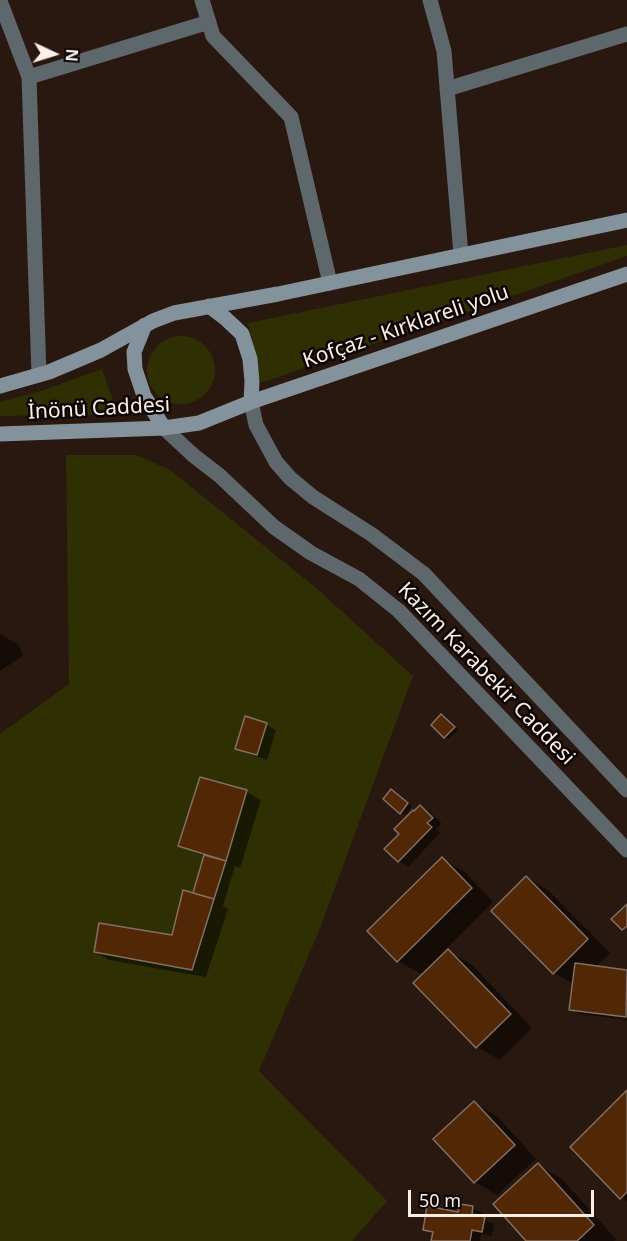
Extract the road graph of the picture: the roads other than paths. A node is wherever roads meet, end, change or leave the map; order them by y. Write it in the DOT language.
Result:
graph roads {
  1 [pos="202,0"];
  2 [pos="430,0"];
  3 [pos="0,1"];
  4 [pos="209,22"];
  5 [pos="627,34"];
  6 [pos="29,77"];
  7 [pos="447,89"];
  8 [pos="627,220"];
  9 [pos="461,255"];
  10 [pos="627,274"];
  11 [pos="330,283"];
  12 [pos="209,306"];
  13 [pos="145,325"];
  14 [pos="39,375"];
  15 [pos="0,386"];
  16 [pos="251,402"];
  17 [pos="199,423"];
  18 [pos="164,428"];
  19 [pos="0,434"];
  20 [pos="627,790"];
  21 [pos="627,850"];
  1 -- 4 [label="street"];
  2 -- 7 [label="street"];
  3 -- 6 [label="street"];
  4 -- 6 [label="street"];
  4 -- 11 [label="street"];
  5 -- 7 [label="street"];
  6 -- 14 [label="street"];
  7 -- 9 [label="street"];
  8 -- 9 [label="main road"];
  9 -- 11 [label="main road"];
  10 -- 16 [label="main road, Kofçaz - Kırklareli yolu"];
  11 -- 12 [label="main road"];
  12 -- 13 [label="main road, İnönü Caddesi"];
  12 -- 16 [label="main road"];
  13 -- 14 [label="main road, İnönü Caddesi"];
  13 -- 18 [label="main road"];
  14 -- 15 [label="main road, İnönü Caddesi"];
  16 -- 17 [label="main road, Kofçaz - Kırklareli yolu"];
  16 -- 20 [label="street, Kazım Karabekir Caddesi"];
  17 -- 18 [label="main road, İnönü Caddesi"];
  18 -- 19 [label="main road, İnönü Caddesi"];
  18 -- 21 [label="street, Kazım Karabekir Caddesi"];
}
